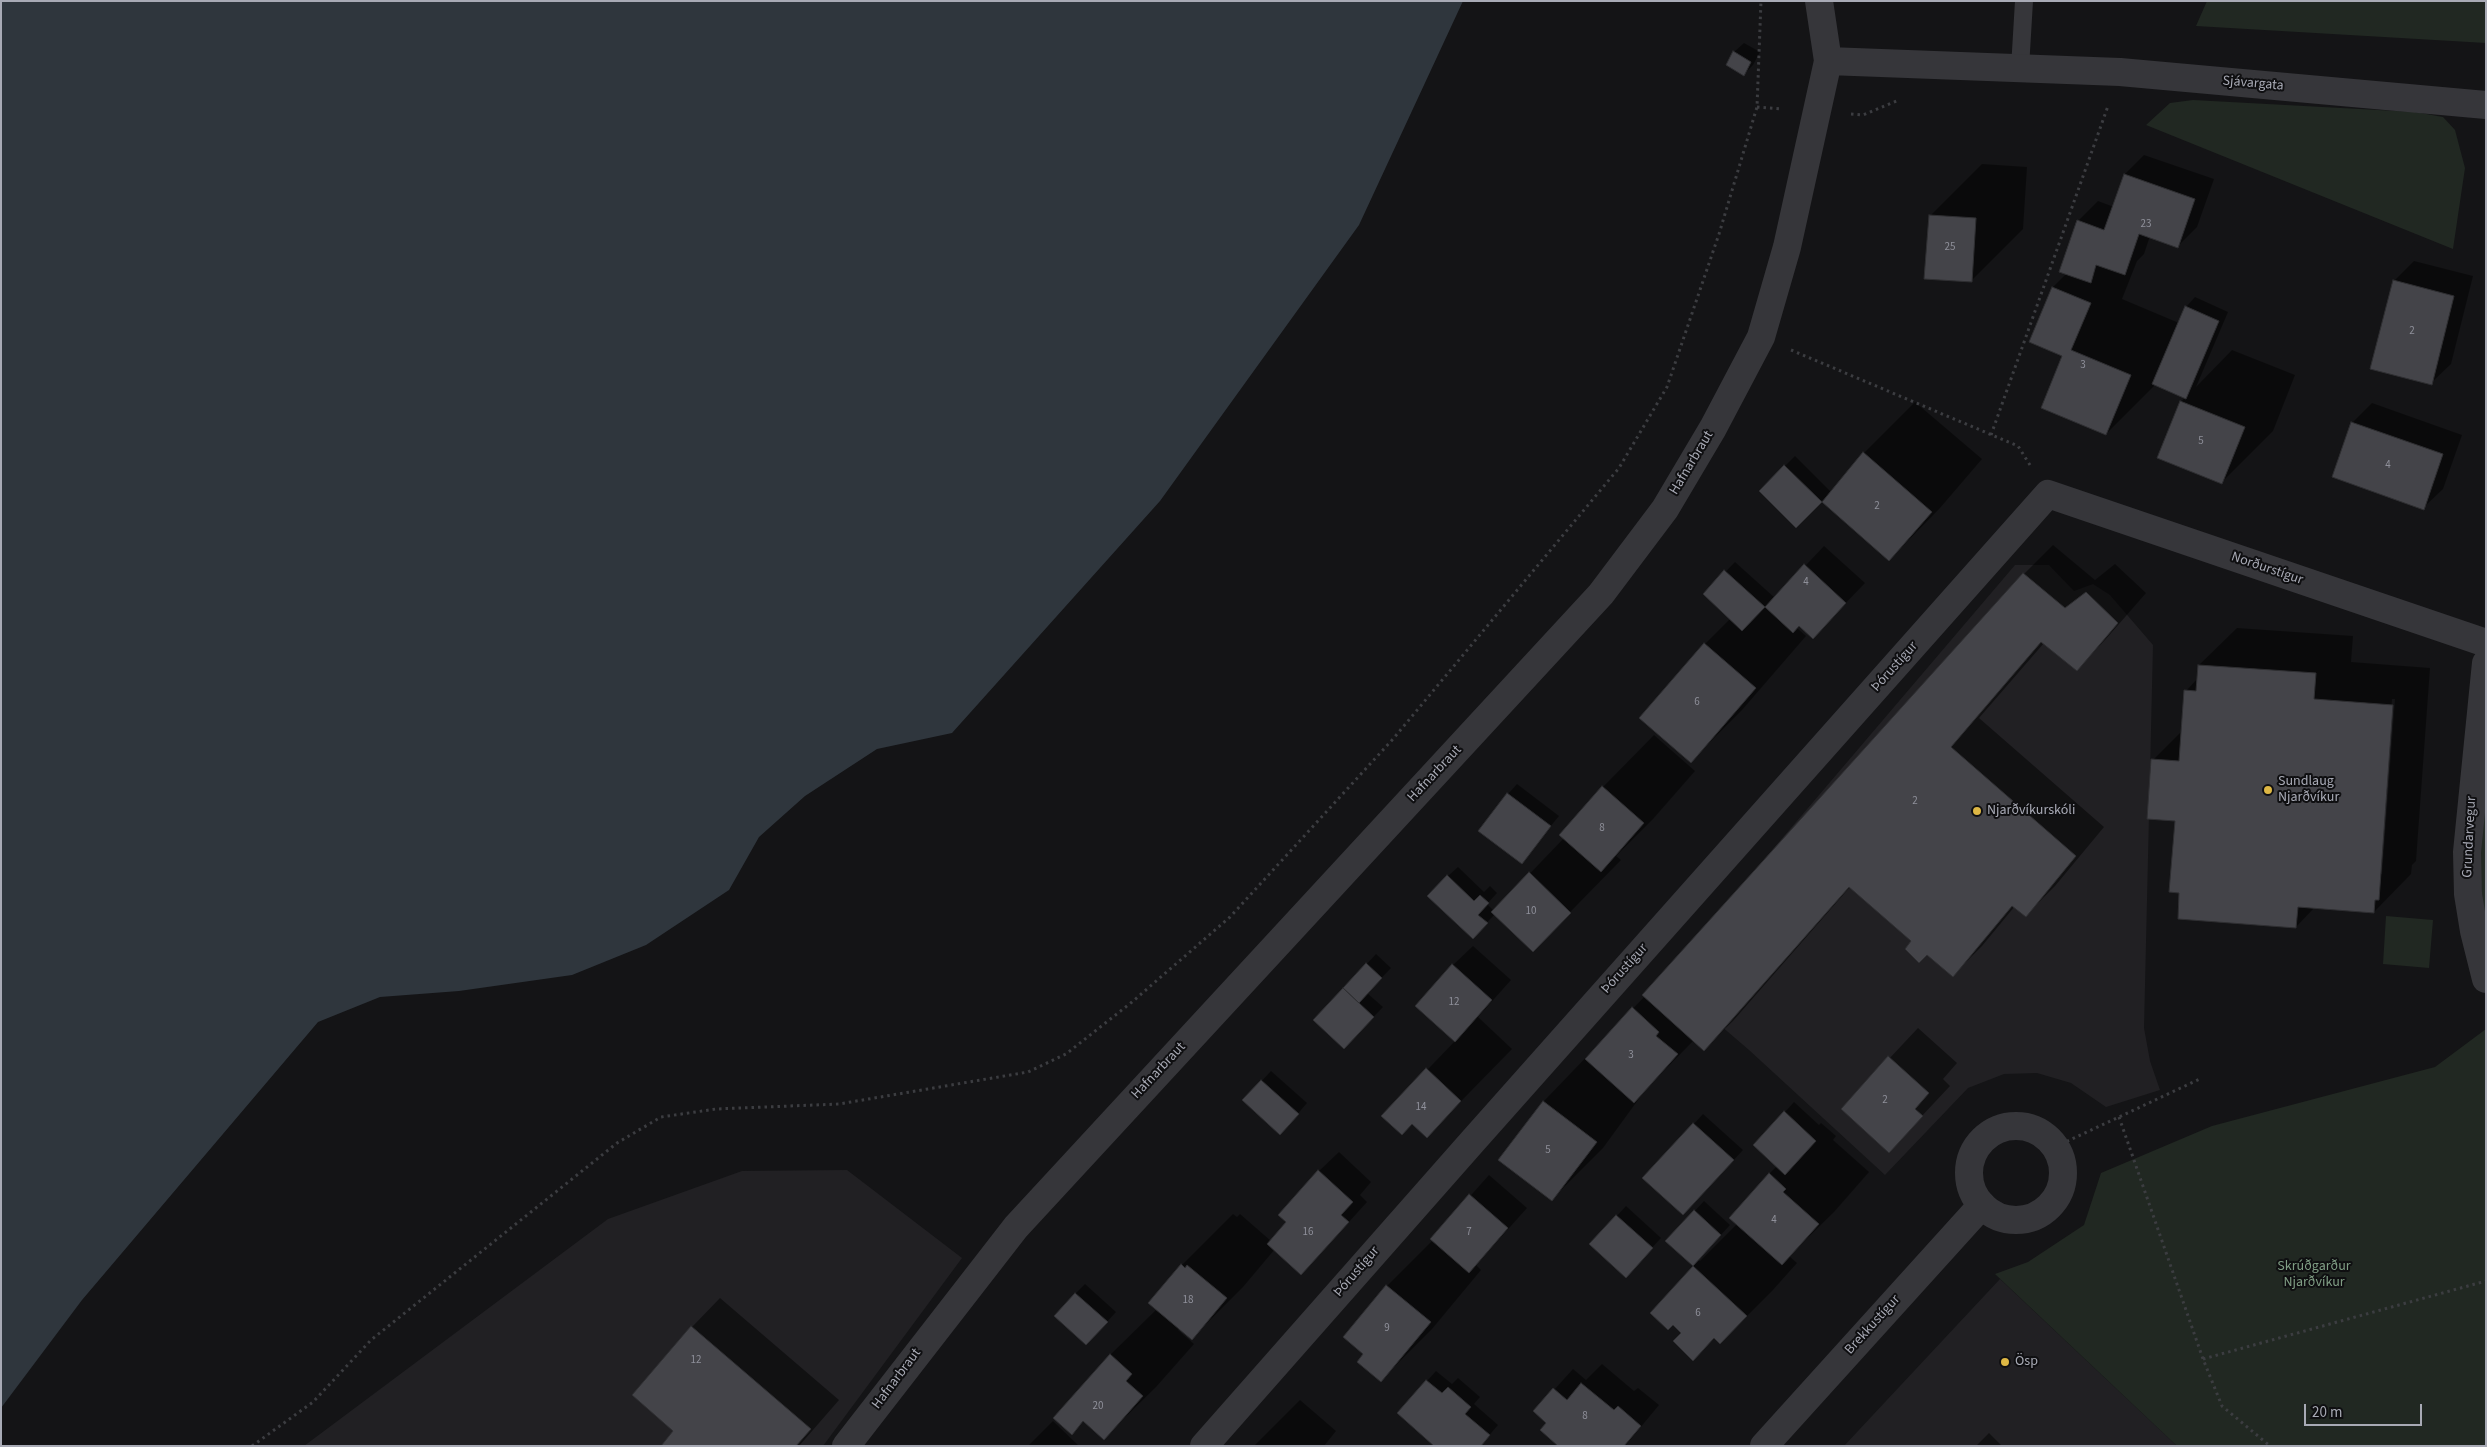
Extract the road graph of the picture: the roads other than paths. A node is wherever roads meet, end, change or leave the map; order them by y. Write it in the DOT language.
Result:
graph roads {
  1 [pos="1819,1"];
  2 [pos="2024,1"];
  3 [pos="1828,61"];
  4 [pos="2020,68"];
  5 [pos="2486,106"];
  6 [pos="2048,494"];
  7 [pos="2486,643"];
  8 [pos="2486,663"];
  9 [pos="2486,979"];
  10 [pos="1982,1205"];
  11 [pos="846,1446"];
  12 [pos="1204,1446"];
  13 [pos="1764,1446"];
  1 -- 3 [label="street, Hafnarbraut"];
  2 -- 4 [label="lane"];
  3 -- 4 [label="street, Sjávargata"];
  3 -- 11 [label="street, Hafnarbraut"];
  4 -- 5 [label="street, Sjávargata"];
  6 -- 7 [label="street, Norðurstígur"];
  6 -- 12 [label="street, Þórustígur"];
  8 -- 9 [label="street, Grundarvegur"];
  10 -- 10 [label="street"];
  10 -- 13 [label="street, Brekkustígur"];
}
